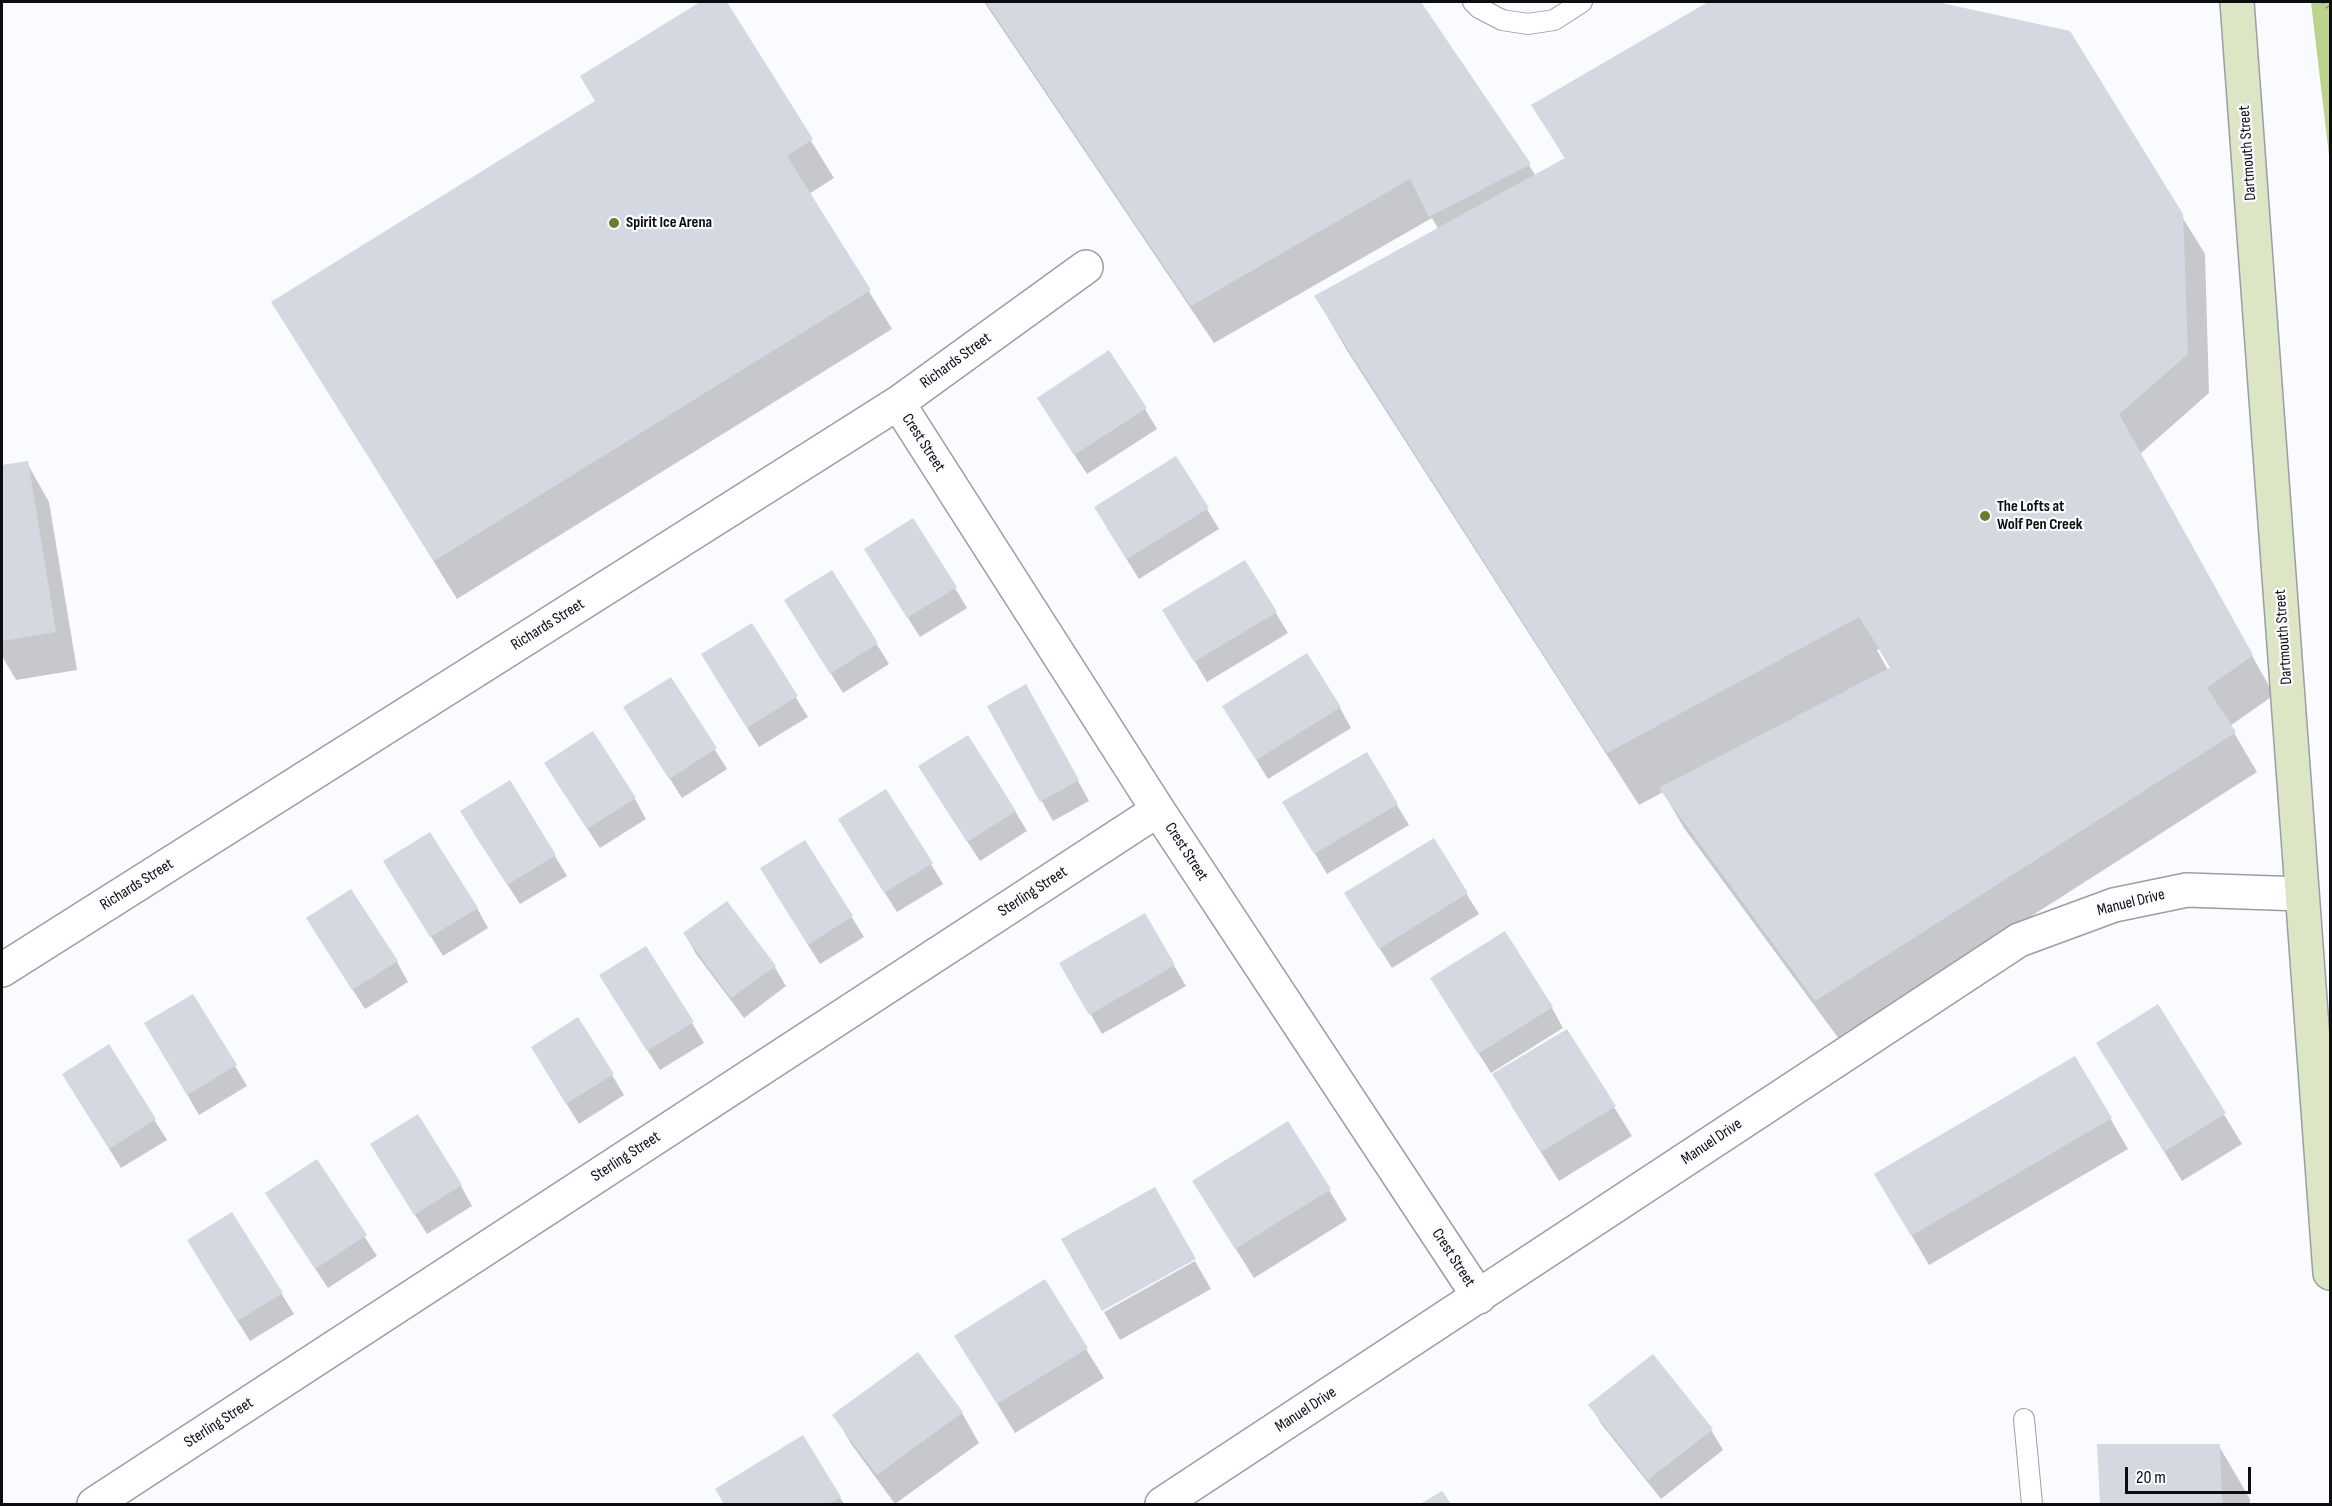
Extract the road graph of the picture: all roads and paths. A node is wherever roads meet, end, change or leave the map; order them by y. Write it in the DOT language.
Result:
graph roads {
  1 [pos="1473,2"];
  2 [pos="1582,2"];
  3 [pos="2238,2"];
  4 [pos="2323,2"];
  5 [pos="2331,10"];
  6 [pos="1086,267"];
  7 [pos="898,403"];
  8 [pos="1158,810"];
  9 [pos="2302,894"];
  10 [pos="2,970"];
  11 [pos="2331,1273"];
  12 [pos="1479,1297"];
  13 [pos="2024,1419"];
  14 [pos="94,1504"];
  15 [pos="1162,1504"];
  16 [pos="2032,1504"];
  1 -- 2 [label="lane"];
  3 -- 9 [label="street, Dartmouth Street"];
  4 -- 5 [label="path"];
  6 -- 7 [label="street, Richards Street"];
  7 -- 8 [label="street, Crest Street"];
  7 -- 10 [label="street, Richards Street"];
  8 -- 12 [label="street, Crest Street"];
  8 -- 14 [label="street, Sterling Street"];
  9 -- 11 [label="street, Dartmouth Street"];
  9 -- 12 [label="street, Manuel Drive"];
  12 -- 15 [label="street, Manuel Drive"];
  13 -- 16 [label="lane"];
}
